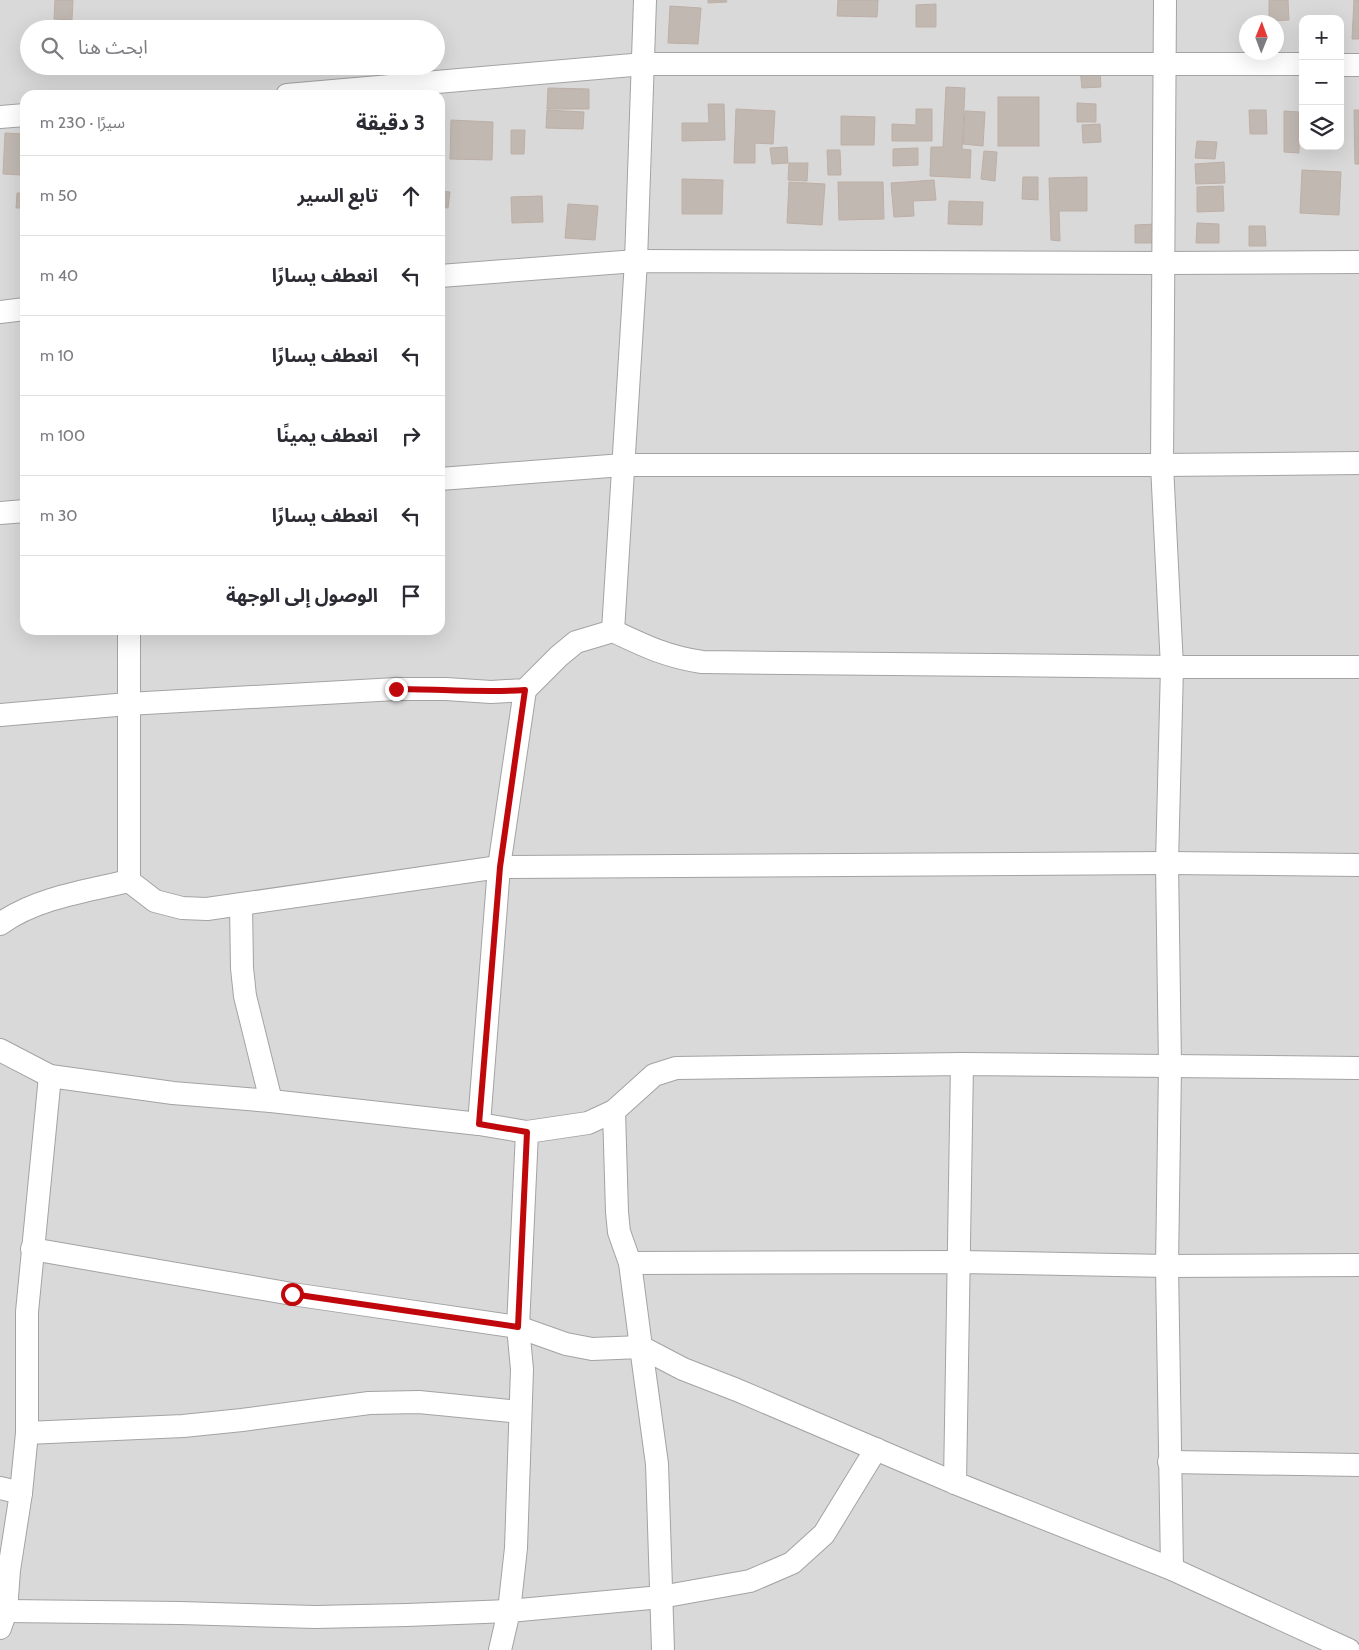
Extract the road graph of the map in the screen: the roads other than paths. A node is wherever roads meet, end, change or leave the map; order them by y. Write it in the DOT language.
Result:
graph roads {
  1 [pos="645,0"];
  2 [pos="1165,0"];
  3 [pos="1165,63"];
  4 [pos="644,64"];
  5 [pos="1299,64"];
  6 [pos="1344,65"];
  7 [pos="1359,65"];
  8 [pos="345,90"];
  9 [pos="20,115"];
  10 [pos="0,117"];
  11 [pos="636,261"];
  12 [pos="1359,262"];
  13 [pos="1164,263"];
  14 [pos="445,276"];
  15 [pos="20,310"];
  16 [pos="0,312"];
  17 [pos="1359,463"];
  18 [pos="624,465"];
  19 [pos="1162,465"];
  20 [pos="445,479"];
  21 [pos="20,511"];
  22 [pos="0,512"];
  23 [pos="613,631"];
  24 [pos="129,635"];
  25 [pos="1359,667"];
  26 [pos="1172,668"];
  27 [pos="525,690"];
  28 [pos="128,704"];
  29 [pos="0,715"];
  30 [pos="1167,863"];
  31 [pos="1359,865"];
  32 [pos="500,867"];
  33 [pos="129,881"];
  34 [pos="241,905"];
  35 [pos="0,924"];
  36 [pos="0,1050"];
  37 [pos="962,1064"];
  38 [pos="1170,1067"];
  39 [pos="1359,1068"];
  40 [pos="50,1076"];
  41 [pos="271,1101"];
  42 [pos="614,1111"];
  43 [pos="479,1124"];
  44 [pos="527,1132"];
  45 [pos="32,1249"];
  46 [pos="960,1262"];
  47 [pos="630,1263"];
  48 [pos="1359,1265"];
  49 [pos="1167,1266"];
  50 [pos="518,1327"];
  51 [pos="641,1347"];
  52 [pos="520,1412"];
  53 [pos="27,1433"];
  54 [pos="876,1449"];
  55 [pos="1170,1462"];
  56 [pos="1359,1465"];
  57 [pos="955,1483"];
  58 [pos="10,1491"];
  59 [pos="5,1569"];
  60 [pos="1172,1569"];
  61 [pos="661,1597"];
  62 [pos="509,1611"];
  63 [pos="3,1620"];
  64 [pos="500,1650"];
  65 [pos="663,1650"];
  66 [pos="1349,1650"];
  1 -- 4 [label="street"];
  2 -- 3 [label="street"];
  3 -- 4 [label="street"];
  3 -- 5 [label="street"];
  3 -- 13 [label="street"];
  4 -- 8 [label="street"];
  4 -- 11 [label="street"];
  6 -- 7 [label="street"];
  9 -- 10 [label="street"];
  11 -- 13 [label="street"];
  11 -- 14 [label="street"];
  11 -- 18 [label="street"];
  12 -- 13 [label="street"];
  13 -- 19 [label="street"];
  15 -- 16 [label="street"];
  17 -- 19 [label="street"];
  18 -- 19 [label="street"];
  18 -- 20 [label="street"];
  18 -- 23 [label="street"];
  19 -- 26 [label="street"];
  21 -- 22 [label="street"];
  23 -- 26 [label="street"];
  23 -- 27 [label="street"];
  24 -- 28 [label="street"];
  25 -- 26 [label="street"];
  26 -- 30 [label="street"];
  27 -- 28 [label="street"];
  27 -- 32 [label="street"];
  28 -- 29 [label="street"];
  28 -- 33 [label="street"];
  30 -- 31 [label="street"];
  30 -- 32 [label="street"];
  30 -- 38 [label="street"];
  32 -- 34 [label="street"];
  32 -- 43 [label="street"];
  33 -- 34 [label="street"];
  33 -- 35 [label="street"];
  34 -- 41 [label="street"];
  36 -- 40 [label="street"];
  37 -- 38 [label="street"];
  37 -- 42 [label="street"];
  37 -- 46 [label="street"];
  38 -- 39 [label="street"];
  38 -- 49 [label="street"];
  40 -- 41 [label="street"];
  40 -- 45 [label="street"];
  41 -- 43 [label="street"];
  42 -- 44 [label="street"];
  42 -- 47 [label="street"];
  43 -- 44 [label="street"];
  44 -- 50 [label="street"];
  45 -- 50 [label="street"];
  45 -- 53 [label="street"];
  46 -- 47 [label="street"];
  46 -- 49 [label="street"];
  46 -- 57 [label="street"];
  47 -- 51 [label="street"];
  48 -- 49 [label="street"];
  49 -- 55 [label="street"];
  50 -- 51 [label="street"];
  50 -- 52 [label="street"];
  51 -- 54 [label="street"];
  51 -- 61 [label="street"];
  52 -- 53 [label="street"];
  52 -- 62 [label="street"];
  53 -- 58 [label="street"];
  54 -- 57 [label="street"];
  54 -- 61 [label="street"];
  55 -- 56 [label="street"];
  55 -- 60 [label="street"];
  57 -- 60 [label="street"];
  58 -- 59 [label="street"];
  59 -- 63 [label="street"];
  60 -- 66 [label="street"];
  61 -- 62 [label="street"];
  61 -- 65 [label="street"];
  62 -- 63 [label="street"];
  62 -- 64 [label="street"];
}
